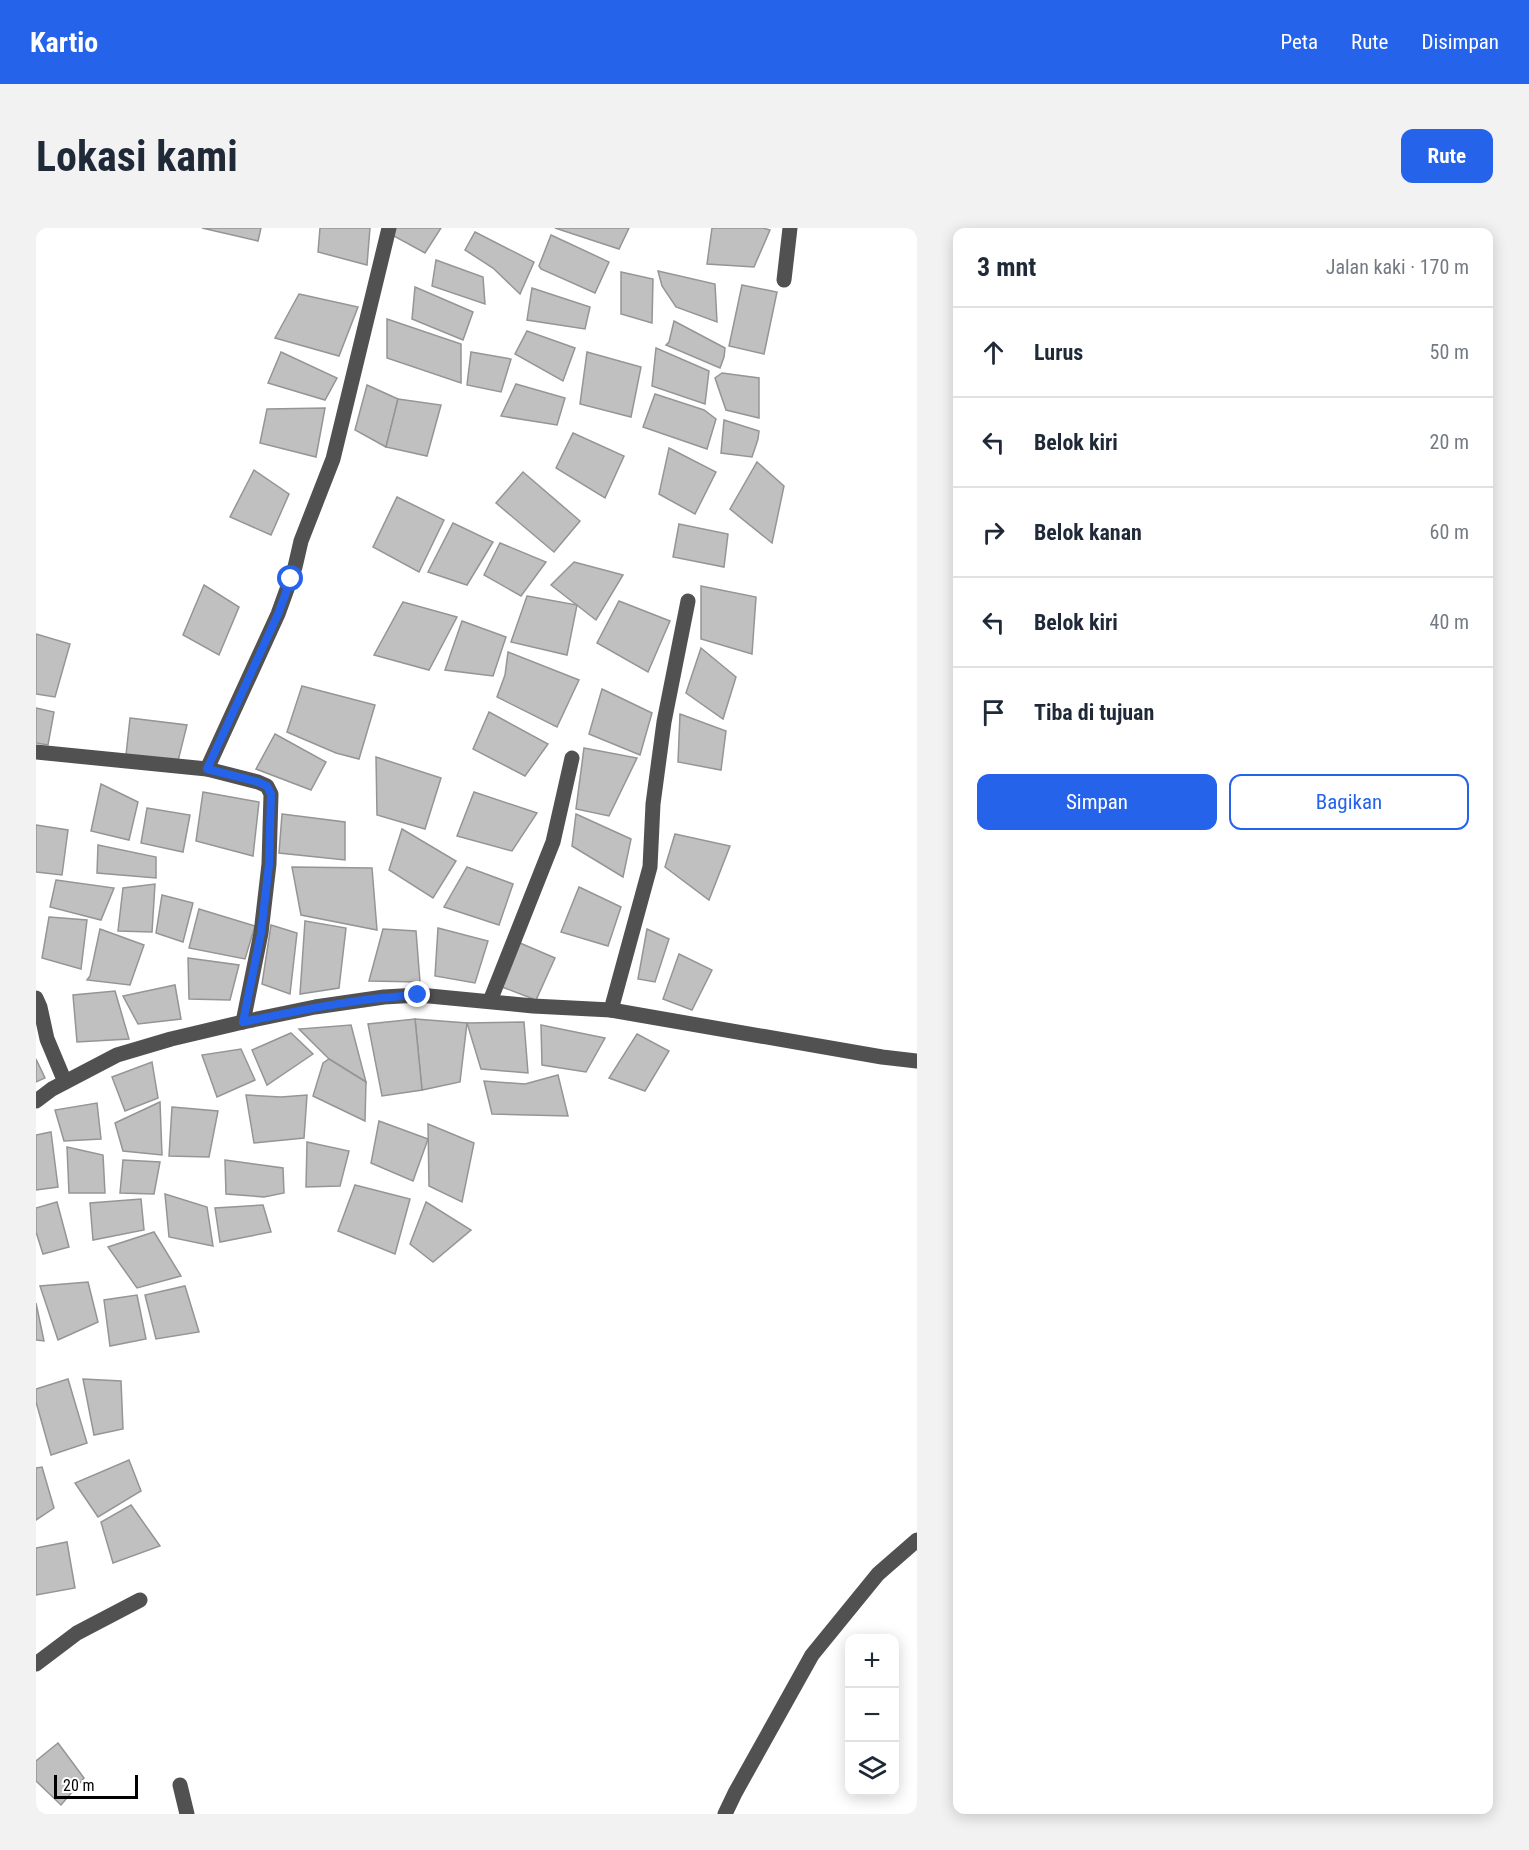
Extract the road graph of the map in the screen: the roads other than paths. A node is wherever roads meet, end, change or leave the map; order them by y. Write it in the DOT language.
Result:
graph roads {
  1 [pos="389,228"];
  2 [pos="790,228"];
  3 [pos="784,280"];
  4 [pos="688,601"];
  5 [pos="36,752"];
  6 [pos="572,758"];
  7 [pos="207,769"];
  8 [pos="36,998"];
  9 [pos="490,1001"];
  10 [pos="610,1010"];
  11 [pos="243,1022"];
  12 [pos="917,1061"];
  13 [pos="65,1082"];
  14 [pos="36,1101"];
  15 [pos="917,1540"];
  16 [pos="140,1600"];
  17 [pos="36,1664"];
  18 [pos="180,1785"];
  19 [pos="188,1814"];
  20 [pos="725,1814"];
  1 -- 7 [label="street"];
  2 -- 3 [label="street"];
  4 -- 10 [label="street"];
  5 -- 7 [label="street"];
  6 -- 9 [label="street"];
  7 -- 11 [label="street"];
  8 -- 13 [label="street"];
  9 -- 10 [label="street"];
  9 -- 11 [label="street"];
  10 -- 12 [label="street"];
  11 -- 13 [label="street"];
  13 -- 14 [label="street"];
  15 -- 20 [label="street"];
  16 -- 17 [label="street"];
  18 -- 19 [label="street"];
}
